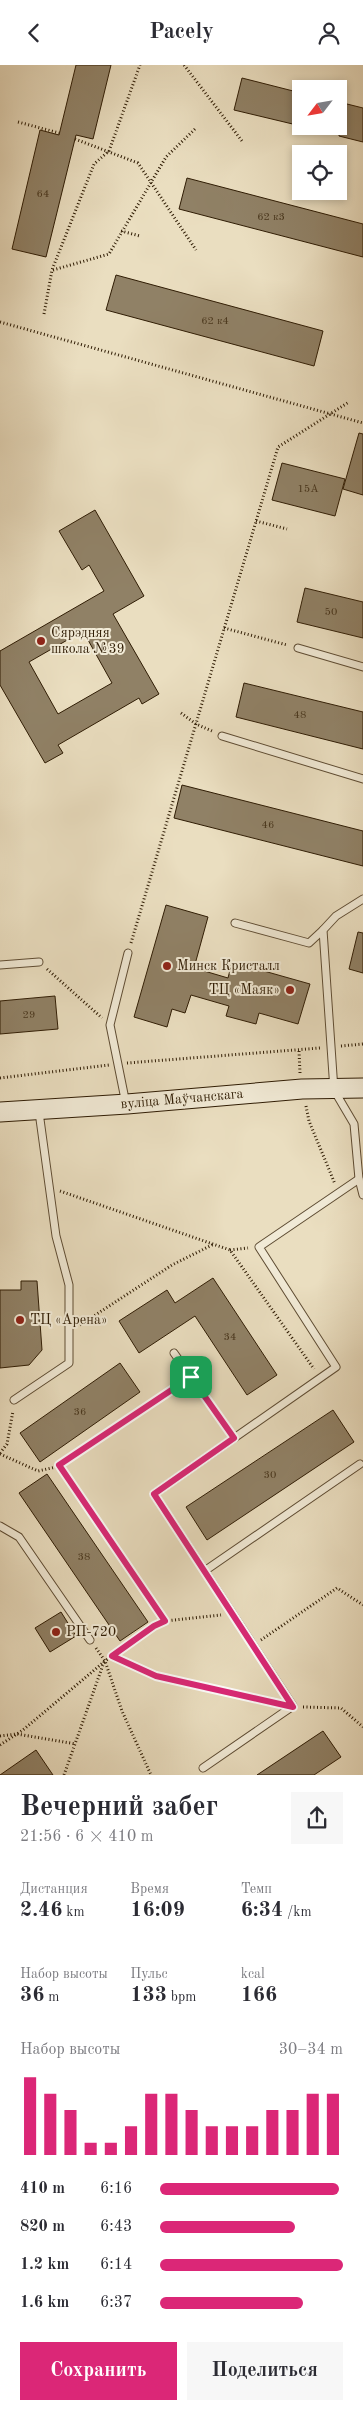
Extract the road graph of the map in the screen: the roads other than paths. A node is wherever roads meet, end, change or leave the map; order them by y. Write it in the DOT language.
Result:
graph roads {
  1 [pos="298,647"];
  2 [pos="363,667"];
  3 [pos="222,736"];
  4 [pos="363,779"];
  5 [pos="363,899"];
  6 [pos="235,923"];
  7 [pos="323,930"];
  8 [pos="128,953"];
  9 [pos="39,962"];
  10 [pos="0,965"];
  11 [pos="363,1087"];
  12 [pos="334,1090"];
  13 [pos="126,1104"];
  14 [pos="39,1109"];
  15 [pos="0,1112"];
  16 [pos="359,1179"];
  17 [pos="363,1195"];
  18 [pos="174,1353"];
  19 [pos="14,1400"];
  20 [pos="234,1438"];
  21 [pos="360,1464"];
  22 [pos="0,1526"];
  23 [pos="206,1570"];
  24 [pos="90,1640"];
  25 [pos="203,1768"];
  1 -- 2 [label="lane"];
  3 -- 4 [label="lane"];
  5 -- 7 [label="lane"];
  6 -- 7 [label="lane"];
  7 -- 12 [label="lane"];
  8 -- 13 [label="lane"];
  9 -- 10 [label="lane"];
  11 -- 12 [label="main road, вуліца Маўчанскага"];
  12 -- 13 [label="main road, вуліца Маўчанскага"];
  12 -- 16 [label="lane"];
  13 -- 14 [label="main road, вуліца Маўчанскага"];
  14 -- 15 [label="main road, вуліца Маўчанскага"];
  14 -- 19 [label="lane"];
  16 -- 17 [label="lane"];
  16 -- 20 [label="lane"];
  18 -- 20 [label="lane"];
  20 -- 23 [label="lane"];
  21 -- 23 [label="lane"];
  22 -- 24 [label="lane"];
  23 -- 25 [label="lane"];
}
